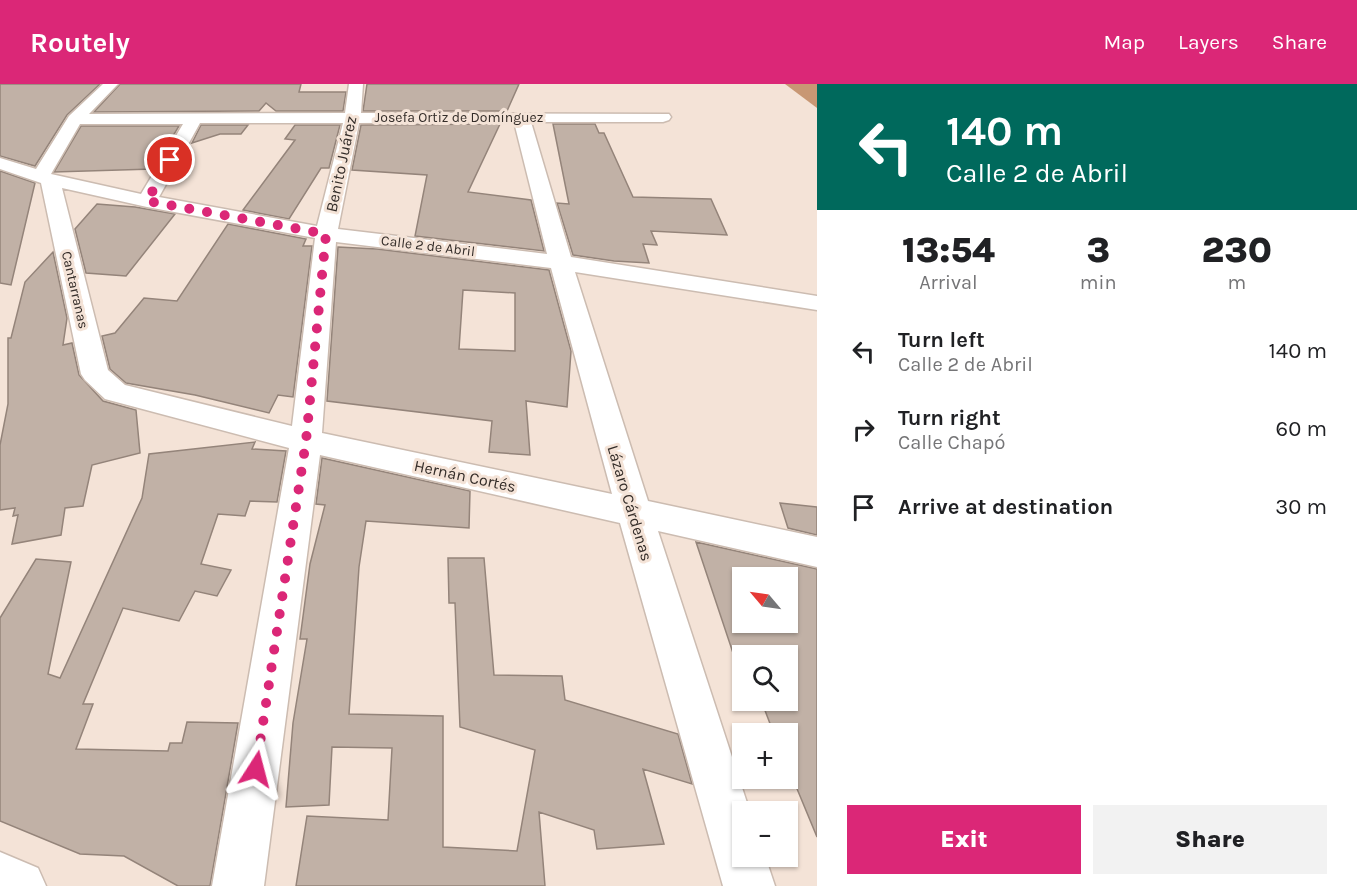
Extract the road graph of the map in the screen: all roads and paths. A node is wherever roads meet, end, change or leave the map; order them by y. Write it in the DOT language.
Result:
graph roads {
  1 [pos="111,84"];
  2 [pos="356,84"];
  3 [pos="520,117"];
  4 [pos="663,117"];
  5 [pos="352,118"];
  6 [pos="75,119"];
  7 [pos="194,119"];
  8 [pos="0,163"];
  9 [pos="45,178"];
  10 [pos="147,201"];
  11 [pos="326,234"];
  12 [pos="562,263"];
  13 [pos="817,303"];
  14 [pos="115,392"];
  15 [pos="306,441"];
  16 [pos="633,513"];
  17 [pos="817,552"];
  18 [pos="0,877"];
  19 [pos="20,886"];
  20 [pos="238,886"];
  21 [pos="749,886"];
  1 -- 6 [label="street"];
  2 -- 5 [label="street, Benito Juárez"];
  3 -- 4 [label="street, Josefa Ortiz de Domínguez"];
  3 -- 5 [label="street, Josefa Ortiz de Domínguez"];
  3 -- 12 [label="street, Lázaro Cárdenas"];
  5 -- 7 [label="street, Josefa Ortiz de Domínguez"];
  5 -- 11 [label="street, Benito Juárez"];
  6 -- 7 [label="street, Josefa Ortiz de Domínguez"];
  6 -- 9 [label="street"];
  7 -- 10 [label="street"];
  8 -- 9 [label="street, Calle 2 de Abril"];
  9 -- 10 [label="street, Calle 2 de Abril"];
  9 -- 14 [label="street, Cantarranas"];
  10 -- 11 [label="street, Calle 2 de Abril"];
  11 -- 12 [label="street, Calle 2 de Abril"];
  11 -- 15 [label="street, Benito Juárez"];
  12 -- 13 [label="street, Calle 2 de Abril"];
  12 -- 16 [label="street, Lázaro Cárdenas"];
  14 -- 15 [label="street, Hernán Cortés"];
  15 -- 16 [label="street, Hernán Cortés"];
  15 -- 20 [label="street, Benito Juárez"];
  16 -- 17 [label="street, Hernán Cortés"];
  16 -- 21 [label="street, Lázaro Cárdenas"];
  18 -- 19 [label="street"];
}
